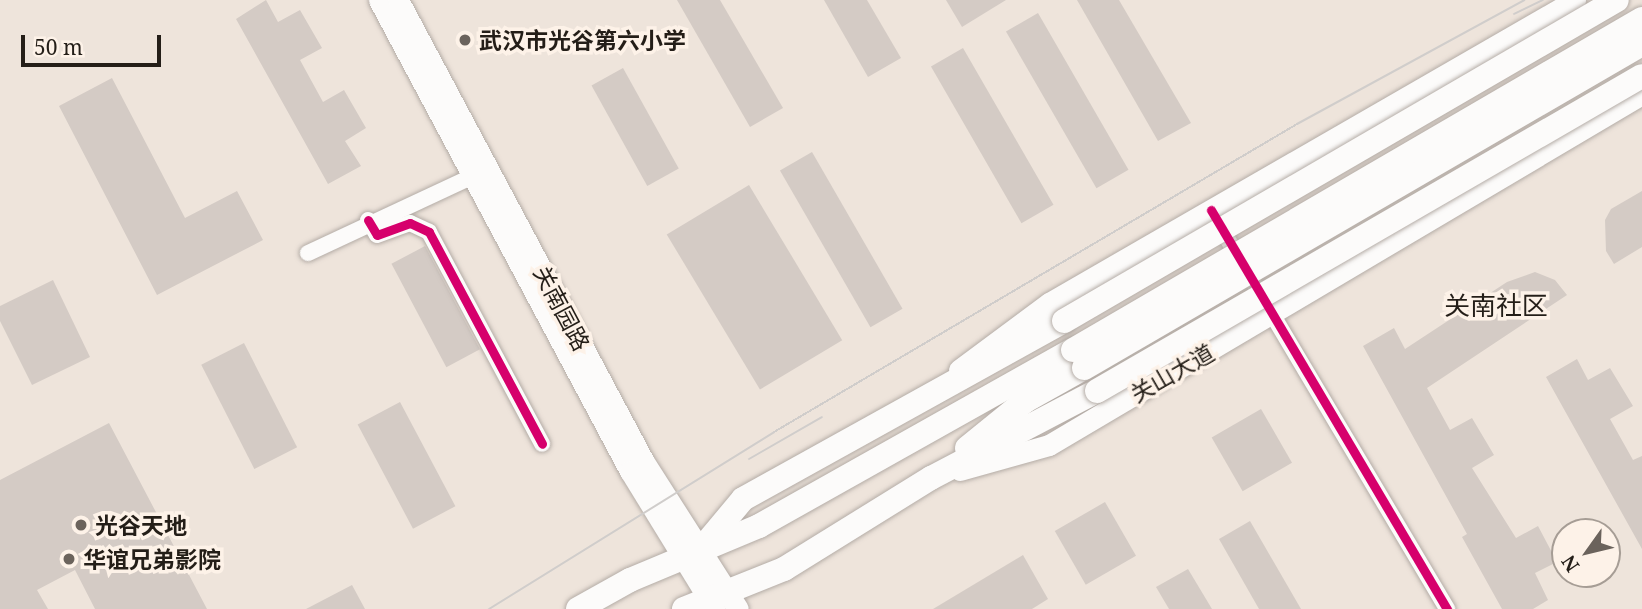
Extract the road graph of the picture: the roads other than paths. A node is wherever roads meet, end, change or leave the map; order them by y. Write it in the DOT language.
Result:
graph roads {
  1 [pos="379,0"];
  2 [pos="398,0"];
  3 [pos="1575,0"];
  4 [pos="1618,0"];
  5 [pos="1642,19"];
  6 [pos="1642,44"];
  7 [pos="1642,76"];
  8 [pos="1642,94"];
  9 [pos="481,172"];
  10 [pos="1210,210"];
  11 [pos="368,220"];
  12 [pos="307,253"];
  13 [pos="1275,314"];
  14 [pos="1078,359"];
  15 [pos="940,385"];
  16 [pos="542,444"];
  17 [pos="931,478"];
  18 [pos="692,554"];
  19 [pos="722,602"];
  20 [pos="578,609"];
  21 [pos="684,609"];
  22 [pos="1447,609"];
  1 -- 9 [label="main road, 关南园路"];
  2 -- 9 [label="main road, 关南园路"];
  3 -- 10 [label="main road"];
  4 -- 15 [label="main road, bridge"];
  5 -- 14 [label="main road, bridge"];
  6 -- 14 [label="main road, bridge"];
  7 -- 17 [label="main road, bridge"];
  8 -- 13 [label="main road, 关山大道"];
  9 -- 11 [label="street"];
  9 -- 18 [label="main road, 关南园路"];
  10 -- 13 [label="street"];
  10 -- 15 [label="main road"];
  11 -- 12 [label="street"];
  11 -- 16 [label="street"];
  13 -- 17 [label="main road, 关山大道"];
  13 -- 22 [label="street"];
  14 -- 17 [label="main road"];
  14 -- 18 [label="main road"];
  15 -- 18 [label="main road"];
  17 -- 19 [label="main road, 关山大道"];
  18 -- 19 [label="main road, 关南园路"];
  18 -- 20 [label="main road"];
  19 -- 21 [label="main road, 关山大道"];
}
